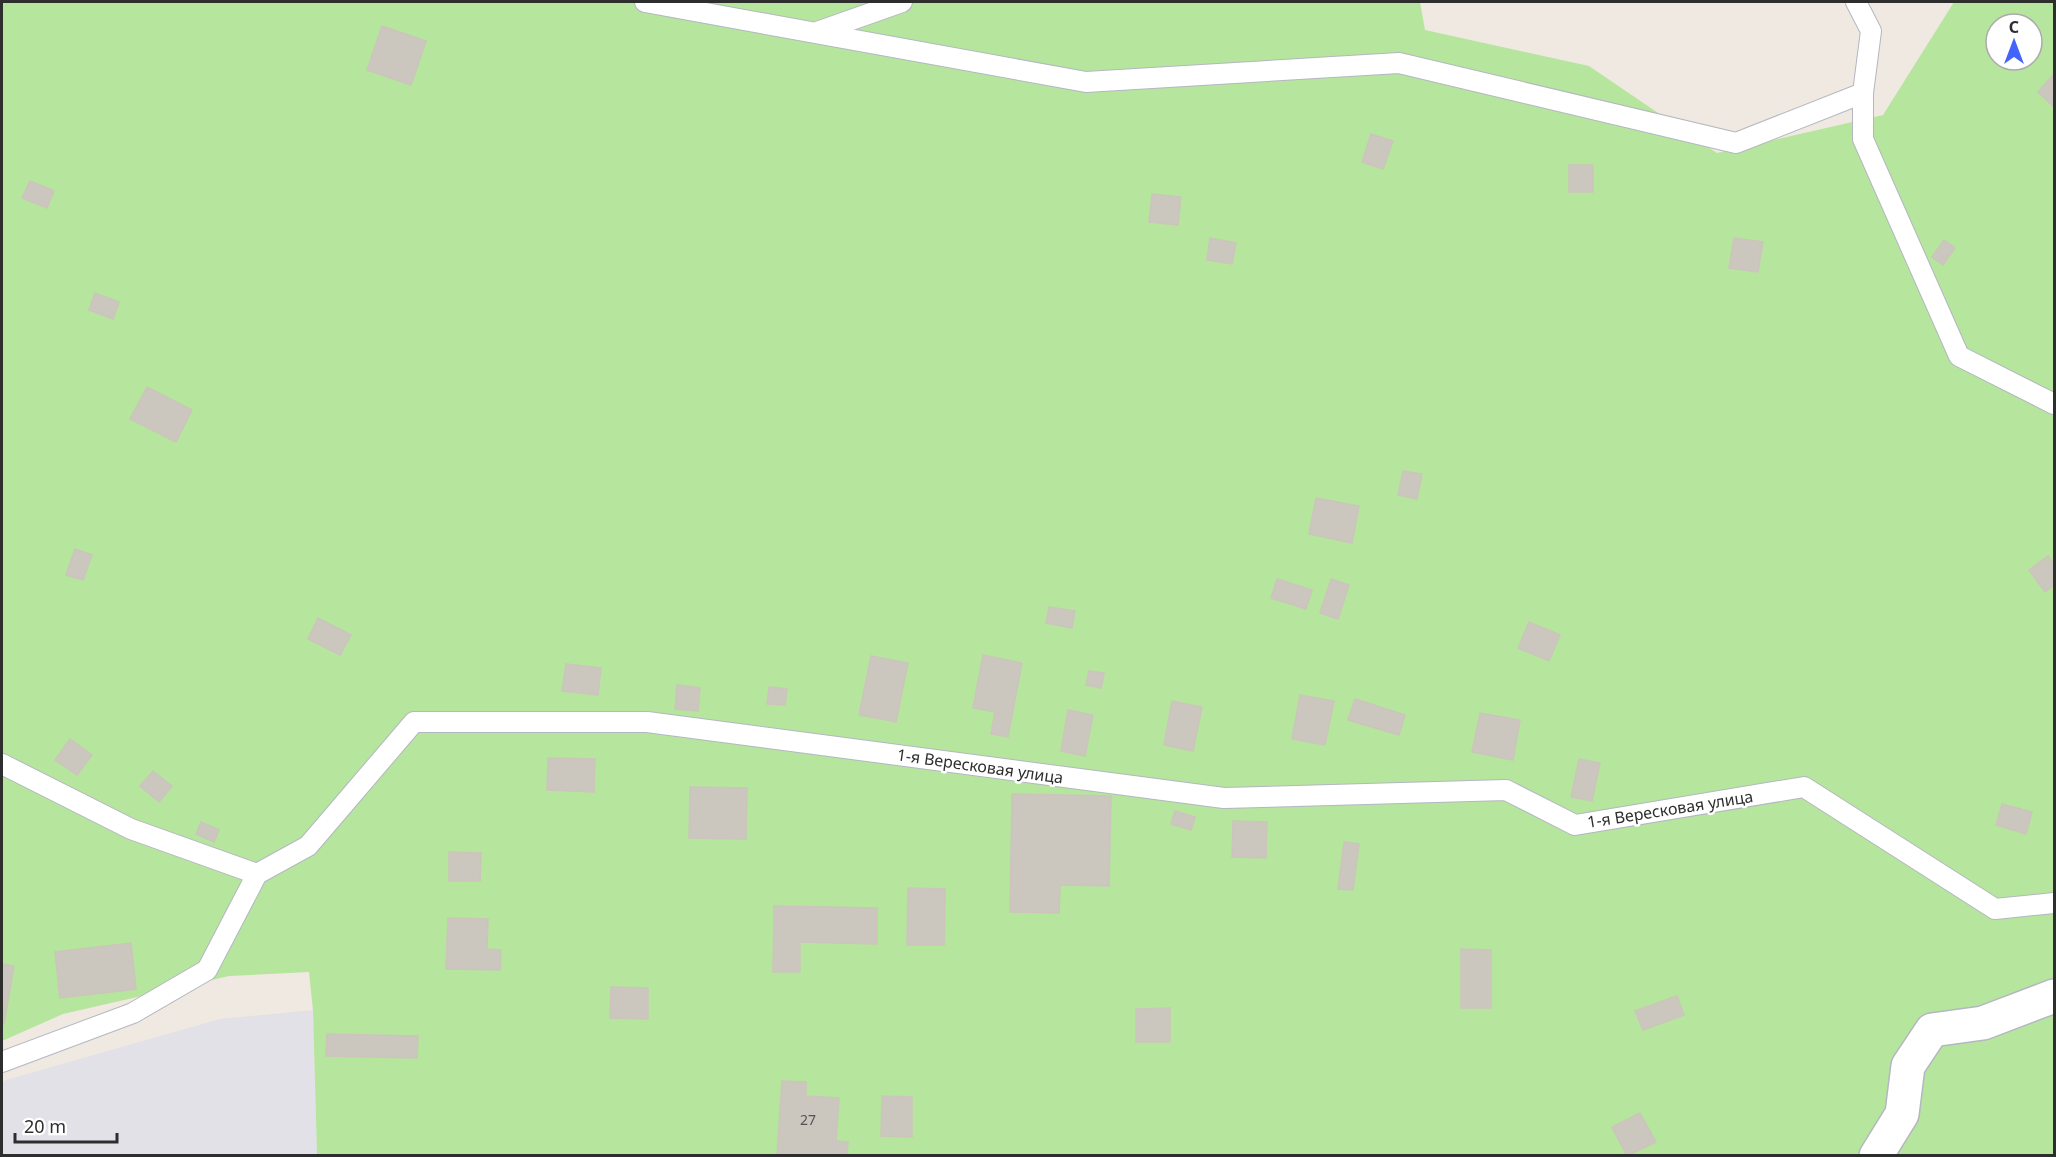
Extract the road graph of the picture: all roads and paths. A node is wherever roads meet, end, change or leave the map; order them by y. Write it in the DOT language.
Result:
graph roads {
  1 [pos="645,2"];
  2 [pos="902,2"];
  3 [pos="1856,2"];
  4 [pos="815,33"];
  5 [pos="1863,93"];
  6 [pos="2055,404"];
  7 [pos="2,764"];
  8 [pos="257,874"];
  9 [pos="2055,903"];
  10 [pos="2055,996"];
  11 [pos="2,1062"];
  12 [pos="1876,1155"];
  1 -- 4 [label="lane"];
  2 -- 4 [label="lane"];
  3 -- 5 [label="lane"];
  4 -- 5 [label="lane"];
  5 -- 6 [label="lane"];
  7 -- 8 [label="lane"];
  8 -- 9 [label="lane, 1-я Вересковая улица"];
  8 -- 11 [label="lane"];
  10 -- 12 [label="street"];
}
